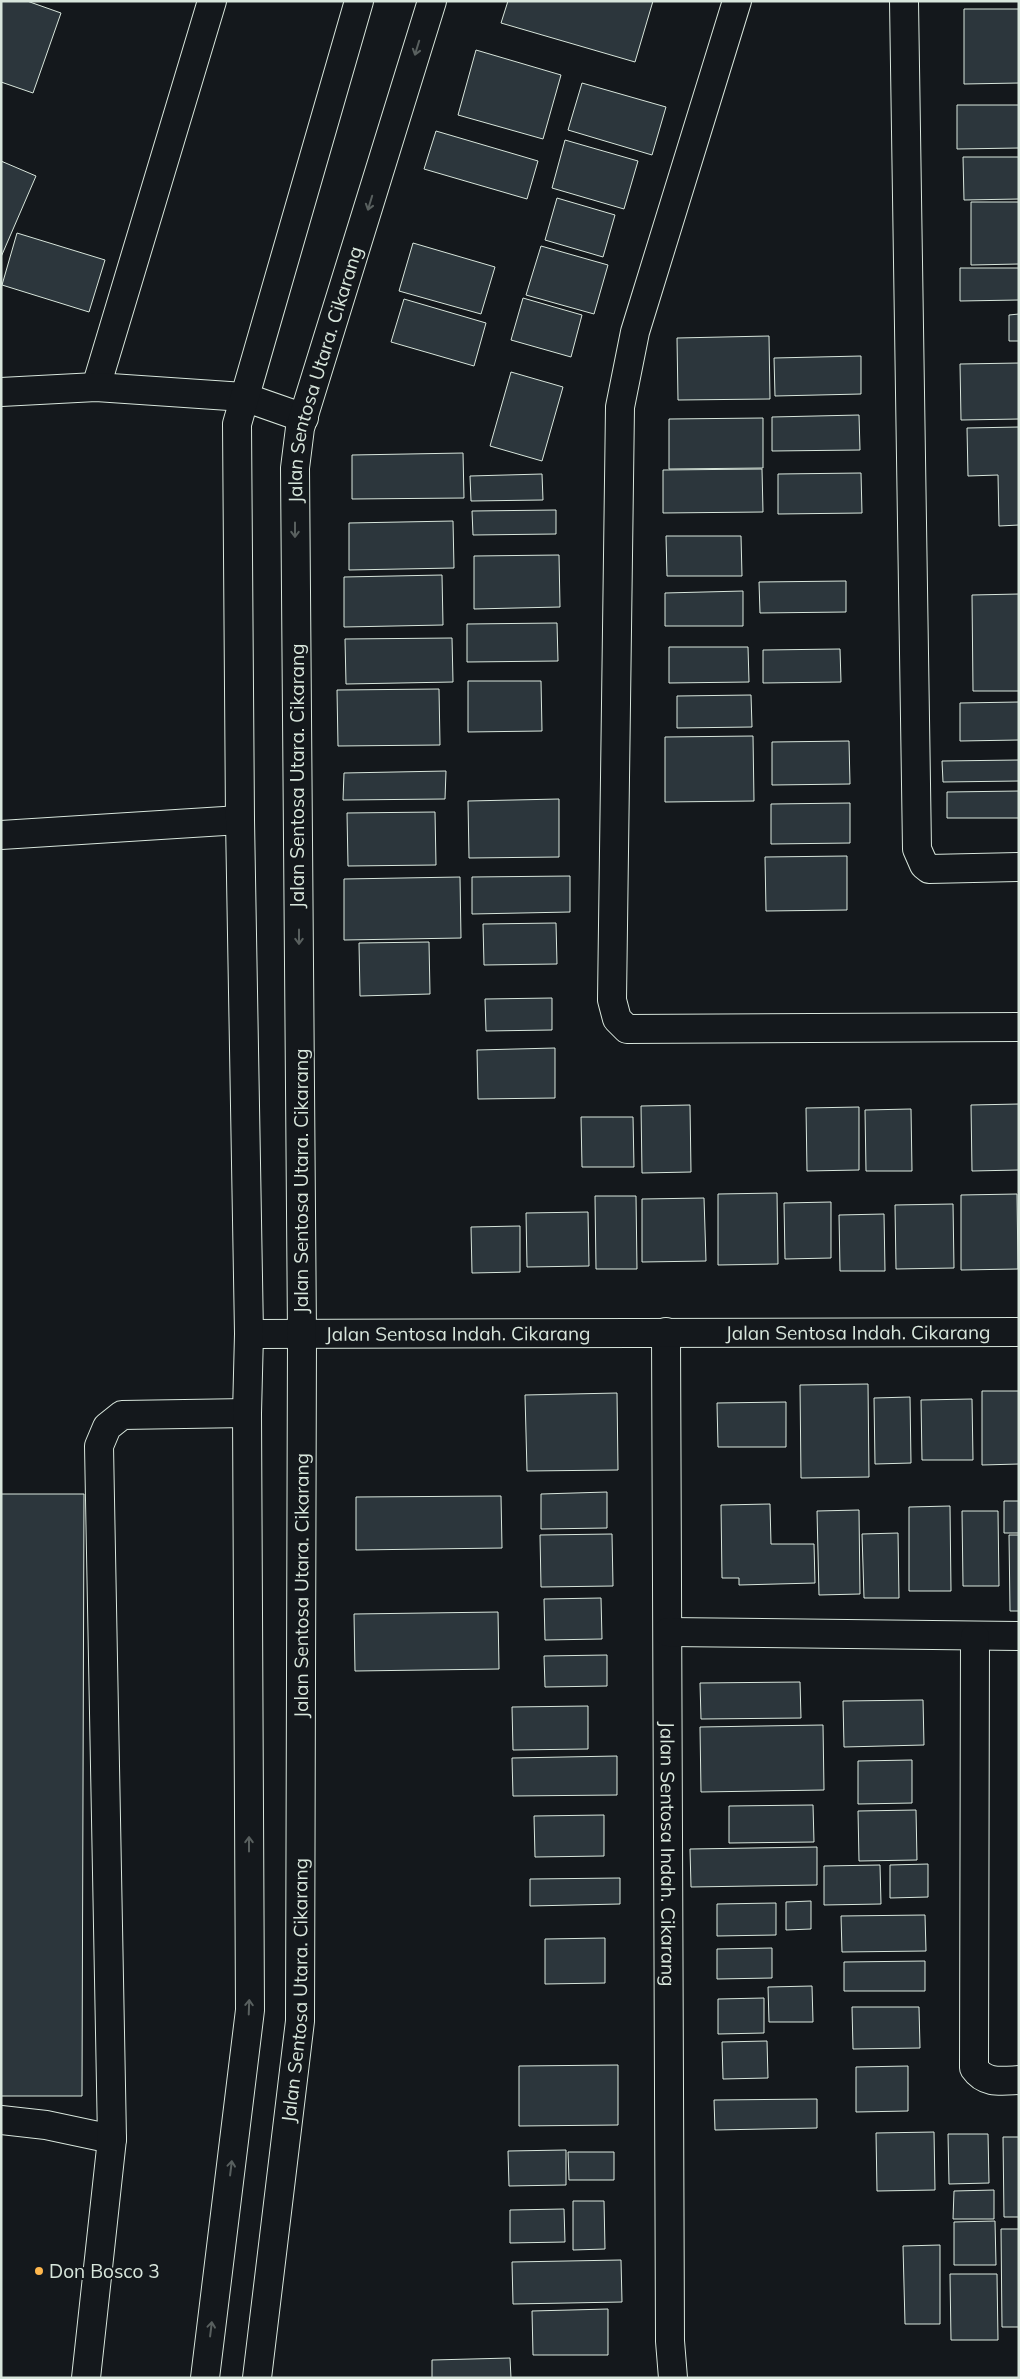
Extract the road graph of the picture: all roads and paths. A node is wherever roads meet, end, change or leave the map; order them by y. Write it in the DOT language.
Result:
graph roads {
  1 [pos="212,1"];
  2 [pos="359,1"];
  3 [pos="432,1"];
  4 [pos="737,1"];
  5 [pos="904,1"];
  6 [pos="96,387"];
  7 [pos="1,392"];
  8 [pos="244,397"];
  9 [pos="304,418"];
  10 [pos="240,820"];
  11 [pos="1,835"];
  12 [pos="1019,867"];
  13 [pos="1019,1027"];
  14 [pos="666,1332"];
  15 [pos="1019,1332"];
  16 [pos="249,1334"];
  17 [pos="302,1335"];
  18 [pos="247,1414"];
  19 [pos="668,1632"];
  20 [pos="1019,1636"];
  21 [pos="975,1637"];
  22 [pos="1019,2080"];
  23 [pos="1,2120"];
  24 [pos="112,2139"];
  25 [pos="86,2378"];
  26 [pos="205,2378"];
  27 [pos="257,2378"];
  28 [pos="673,2378"];
  1 -- 6 [label="street"];
  2 -- 8 [label="street"];
  3 -- 9 [label="street, Jalan Sentosa Utara. Cikarang, one-way"];
  4 -- 13 [label="street"];
  5 -- 12 [label="street"];
  6 -- 7 [label="street"];
  6 -- 8 [label="street"];
  8 -- 9 [label="street"];
  8 -- 10 [label="street"];
  9 -- 17 [label="street, Jalan Sentosa Utara. Cikarang, one-way"];
  10 -- 11 [label="street"];
  10 -- 16 [label="street"];
  14 -- 15 [label="street, Jalan Sentosa Indah. Cikarang"];
  14 -- 17 [label="street, Jalan Sentosa Indah. Cikarang"];
  14 -- 19 [label="street, Jalan Sentosa Indah. Cikarang"];
  16 -- 17 [label="street, Jalan Sentosa Indah. Cikarang"];
  16 -- 18 [label="street"];
  17 -- 27 [label="street, Jalan Sentosa Utara. Cikarang"];
  18 -- 24 [label="street"];
  26 -- 18 [label="street, one-way"];
  19 -- 21 [label="street"];
  19 -- 28 [label="street, Jalan Sentosa Indah. Cikarang"];
  20 -- 21 [label="street"];
  21 -- 22 [label="street"];
  23 -- 24 [label="street"];
  24 -- 25 [label="street"];
}
